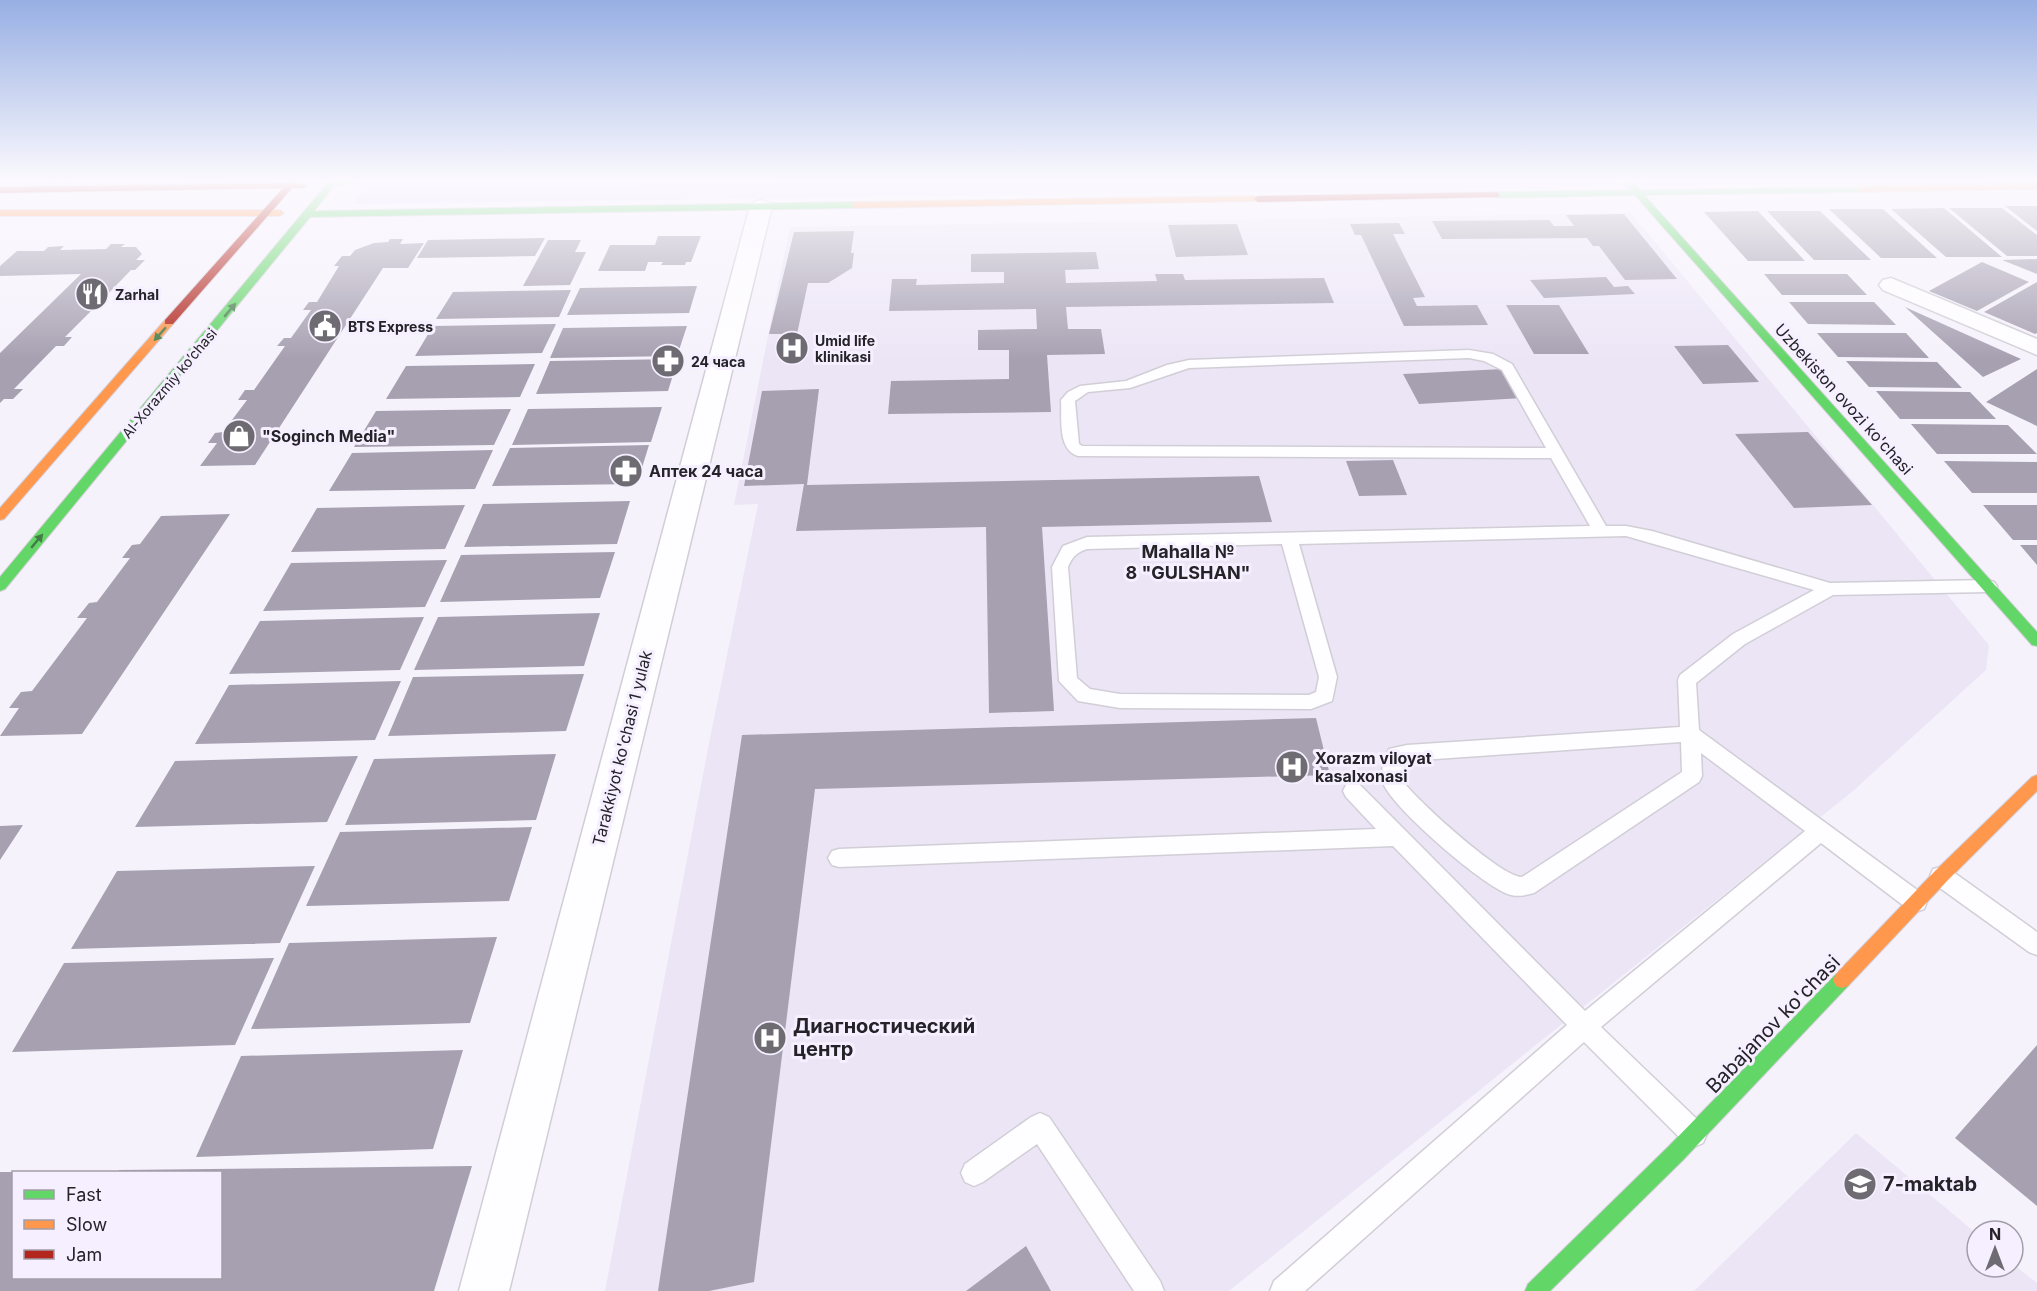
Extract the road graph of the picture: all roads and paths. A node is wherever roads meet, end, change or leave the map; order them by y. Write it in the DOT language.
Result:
graph roads {
  1 [pos="243,239"];
  2 [pos="288,239"];
  3 [pos="753,239"];
  4 [pos="1679,239"];
  5 [pos="1891,285"];
  6 [pos="2037,348"];
  7 [pos="1558,453"];
  8 [pos="0,516"];
  9 [pos="1602,531"];
  10 [pos="1289,538"];
  11 [pos="0,586"];
  12 [pos="1988,586"];
  13 [pos="1830,589"];
  14 [pos="2037,641"];
  15 [pos="1690,734"];
  16 [pos="2037,781"];
  17 [pos="1353,792"];
  18 [pos="1821,831"];
  19 [pos="1397,837"];
  20 [pos="839,858"];
  21 [pos="1941,876"];
  22 [pos="1916,902"];
  23 [pos="2037,945"];
  24 [pos="1584,1026"];
  25 [pos="1694,1134"];
  26 [pos="974,1173"];
  27 [pos="484,1291"];
  28 [pos="1150,1291"];
  29 [pos="1284,1291"];
  30 [pos="1535,1291"];
  1 -- 8 [label="main road, one-way"];
  11 -- 2 [label="main road, Al-Xorazmiy ko’chasi, one-way"];
  3 -- 27 [label="street, Tarakkiyot ko'chasi 1 yulak"];
  4 -- 12 [label="main road, Uzbekiston ovozi ko'chasi"];
  5 -- 6 [label="street"];
  7 -- 7 [label="lane"];
  7 -- 9 [label="lane"];
  9 -- 10 [label="lane"];
  9 -- 13 [label="lane"];
  10 -- 10 [label="lane"];
  12 -- 13 [label="lane"];
  12 -- 14 [label="main road, Uzbekiston ovozi ko'chasi"];
  13 -- 15 [label="lane"];
  15 -- 15 [label="lane"];
  15 -- 18 [label="lane"];
  16 -- 21 [label="main road, Babajanov ko'chasi"];
  17 -- 19 [label="lane"];
  18 -- 22 [label="lane"];
  18 -- 24 [label="lane"];
  19 -- 20 [label="lane"];
  19 -- 24 [label="lane"];
  21 -- 22 [label="main road, Babajanov ko'chasi"];
  21 -- 23 [label="lane"];
  22 -- 25 [label="main road, Babajanov ko'chasi"];
  24 -- 25 [label="lane"];
  24 -- 29 [label="lane"];
  25 -- 30 [label="main road, Babajanov ko'chasi"];
  26 -- 28 [label="lane"];
}
